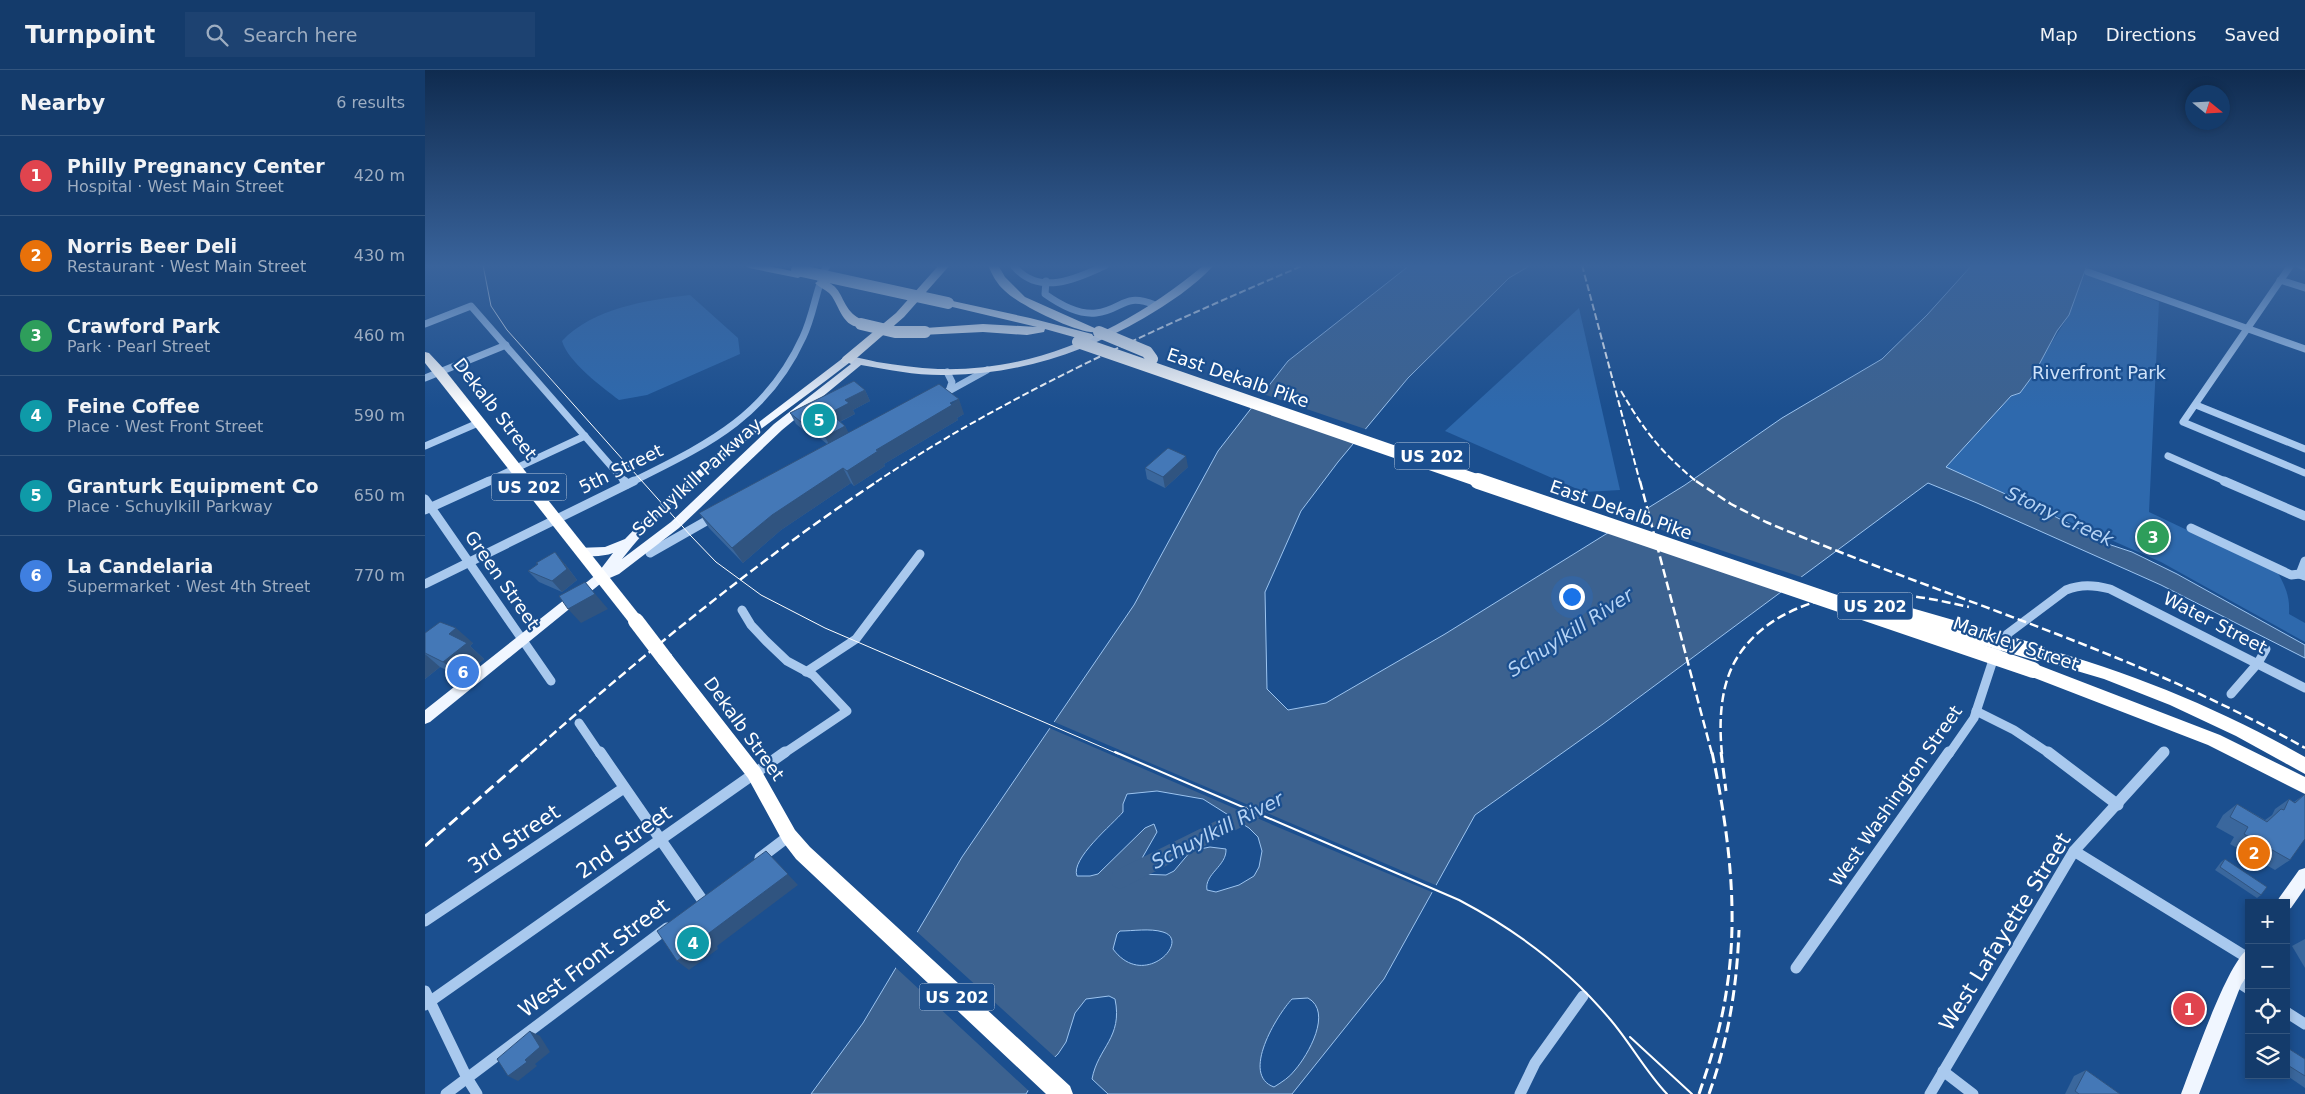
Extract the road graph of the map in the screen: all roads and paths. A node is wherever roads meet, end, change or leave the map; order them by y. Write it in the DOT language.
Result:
graph roads {
  1 [pos="454,313"];
  2 [pos="477,313"];
  3 [pos="812,313"];
  4 [pos="845,313"];
  5 [pos="903,313"];
  6 [pos="975,313"];
  7 [pos="987,313"];
  8 [pos="1049,313"];
  9 [pos="1142,313"];
  10 [pos="2202,313"];
  11 [pos="2256,313"];
  12 [pos="425,324"];
  13 [pos="2247,329"];
  14 [pos="1040,330"];
  15 [pos="1088,337"];
  16 [pos="506,345"];
  17 [pos="2305,350"];
  18 [pos="425,356"];
  19 [pos="847,360"];
  20 [pos="859,362"];
  21 [pos="987,370"];
  22 [pos="440,372"];
  23 [pos="947,372"];
  24 [pos="425,378"];
  25 [pos="949,391"];
  26 [pos="928,402"];
  27 [pos="2196,405"];
  28 [pos="478,423"];
  29 [pos="585,436"];
  30 [pos="425,446"];
  31 [pos="2305,449"];
  32 [pos="2168,456"];
  33 [pos="515,468"];
  34 [pos="2305,473"];
  35 [pos="627,484"];
  36 [pos="425,499"];
  37 [pos="428,509"];
  38 [pos="725,511"];
  39 [pos="2305,516"];
  40 [pos="555,519"];
  41 [pos="2191,528"];
  42 [pos="633,539"];
  43 [pos="580,551"];
  44 [pos="650,553"];
  45 [pos="920,554"];
  46 [pos="1709,556"];
  47 [pos="2305,561"];
  48 [pos="468,563"];
  49 [pos="2302,575"];
  50 [pos="601,577"];
  51 [pos="425,584"];
  52 [pos="2110,589"];
  53 [pos="742,610"];
  54 [pos="522,640"];
  55 [pos="2266,649"];
  56 [pos="2258,663"];
  57 [pos="806,672"];
  58 [pos="551,681"];
  59 [pos="2305,688"];
  60 [pos="2231,694"];
  61 [pos="1976,711"];
  62 [pos="425,718"];
  63 [pos="579,723"];
  64 [pos="2164,752"];
  65 [pos="2305,766"];
  66 [pos="754,773"];
  67 [pos="2305,786"];
  68 [pos="624,788"];
  69 [pos="2117,805"];
  70 [pos="789,836"];
  71 [pos="660,839"];
  72 [pos="2074,852"];
  73 [pos="753,863"];
  74 [pos="2305,875"];
  75 [pos="2288,899"];
  76 [pos="703,901"];
  77 [pos="679,919"];
  78 [pos="425,921"];
  79 [pos="2245,956"];
  80 [pos="1796,968"];
  81 [pos="2242,985"];
  82 [pos="1583,996"];
  83 [pos="427,999"];
  84 [pos="2290,1015"];
  85 [pos="2305,1024"];
  86 [pos="1943,1071"];
  87 [pos="467,1078"];
  88 [pos="445,1094"];
  89 [pos="477,1094"];
  90 [pos="1062,1094"];
  91 [pos="1520,1094"];
  92 [pos="1930,1094"];
  93 [pos="1973,1094"];
  94 [pos="2190,1094"];
  1 -- 12 [label="street"];
  2 -- 16 [label="street"];
  3 -- 35 [label="street, 5th Street"];
  4 -- 14 [label="highway, bridge"];
  5 -- 19 [label="highway"];
  6 -- 14 [label="highway, East Dekalb Pike"];
  7 -- 15 [label="highway, East Dekalb Pike / US 202"];
  8 -- 15 [label="highway"];
  9 -- 21 [label="main road"];
  10 -- 13 [label="street"];
  11 -- 13 [label="street"];
  13 -- 17 [label="street"];
  13 -- 27 [label="street"];
  14 -- 15 [label="highway, East Dekalb Pike"];
  15 -- 46 [label="highway, East Dekalb Pike, bridge"];
  15 -- 46 [label="highway, East Dekalb Pike / US 202"];
  16 -- 22 [label="street"];
  16 -- 29 [label="street"];
  18 -- 22 [label="highway, Dekalb Street / US 202"];
  19 -- 20 [label="main road"];
  19 -- 42 [label="main road, Schuylkill Parkway"];
  20 -- 23 [label="main road"];
  20 -- 50 [label="main road, Schuylkill Parkway"];
  21 -- 23 [label="main road"];
  21 -- 25 [label="street"];
  22 -- 24 [label="street"];
  22 -- 28 [label="highway, Dekalb Street / US 202"];
  23 -- 25 [label="street"];
  25 -- 26 [label="street"];
  27 -- 31 [label="street"];
  27 -- 34 [label="street"];
  28 -- 30 [label="street"];
  28 -- 33 [label="highway, Dekalb Street / US 202"];
  29 -- 33 [label="street"];
  29 -- 35 [label="street"];
  32 -- 39 [label="street"];
  33 -- 37 [label="street"];
  33 -- 40 [label="highway, Dekalb Street / US 202"];
  35 -- 40 [label="street, 5th Street"];
  36 -- 37 [label="street, Green Street"];
  37 -- 48 [label="street, Green Street"];
  38 -- 44 [label="street"];
  40 -- 43 [label="highway, Dekalb Street / US 202"];
  40 -- 48 [label="street, 5th Street"];
  41 -- 49 [label="street"];
  42 -- 43 [label="main road"];
  42 -- 50 [label="main road, Schuylkill Parkway"];
  43 -- 50 [label="highway, Dekalb Street / US 202"];
  45 -- 57 [label="street"];
  46 -- 65 [label="highway, Markley Street / US 202, bridge"];
  46 -- 67 [label="highway, Markley Street, bridge"];
  47 -- 49 [label="street"];
  48 -- 51 [label="street, 5th Street"];
  48 -- 54 [label="street, Green Street"];
  50 -- 54 [label="main road"];
  50 -- 66 [label="highway, Dekalb Street / US 202, bridge"];
  52 -- 56 [label="street, Water Street"];
  52 -- 61 [label="street, West Washington Street"];
  53 -- 57 [label="street"];
  54 -- 58 [label="street, Green Street"];
  54 -- 62 [label="main road"];
  55 -- 56 [label="street"];
  56 -- 59 [label="street, Water Street"];
  56 -- 60 [label="street"];
  57 -- 66 [label="street, 2nd Street"];
  61 -- 69 [label="street"];
  61 -- 80 [label="street, West Washington Street"];
  63 -- 68 [label="street"];
  64 -- 69 [label="street, West Lafayette Street"];
  66 -- 70 [label="highway, Dekalb Street / US 202"];
  66 -- 71 [label="street, 2nd Street"];
  68 -- 71 [label="street"];
  68 -- 78 [label="street, 3rd Street"];
  69 -- 72 [label="street, West Lafayette Street"];
  70 -- 73 [label="street"];
  70 -- 90 [label="highway, Dekalb Street / US 202"];
  71 -- 76 [label="street"];
  71 -- 83 [label="street, 2nd Street"];
  72 -- 79 [label="street"];
  72 -- 86 [label="street, West Lafayette Street"];
  74 -- 75 [label="main road"];
  77 -- 87 [label="street, West Front Street"];
  81 -- 94 [label="main road"];
  82 -- 91 [label="street"];
  83 -- 87 [label="street"];
  84 -- 85 [label="street"];
  86 -- 92 [label="street, West Lafayette Street"];
  86 -- 93 [label="street"];
  87 -- 88 [label="street, West Front Street"];
  87 -- 89 [label="street"];
}
